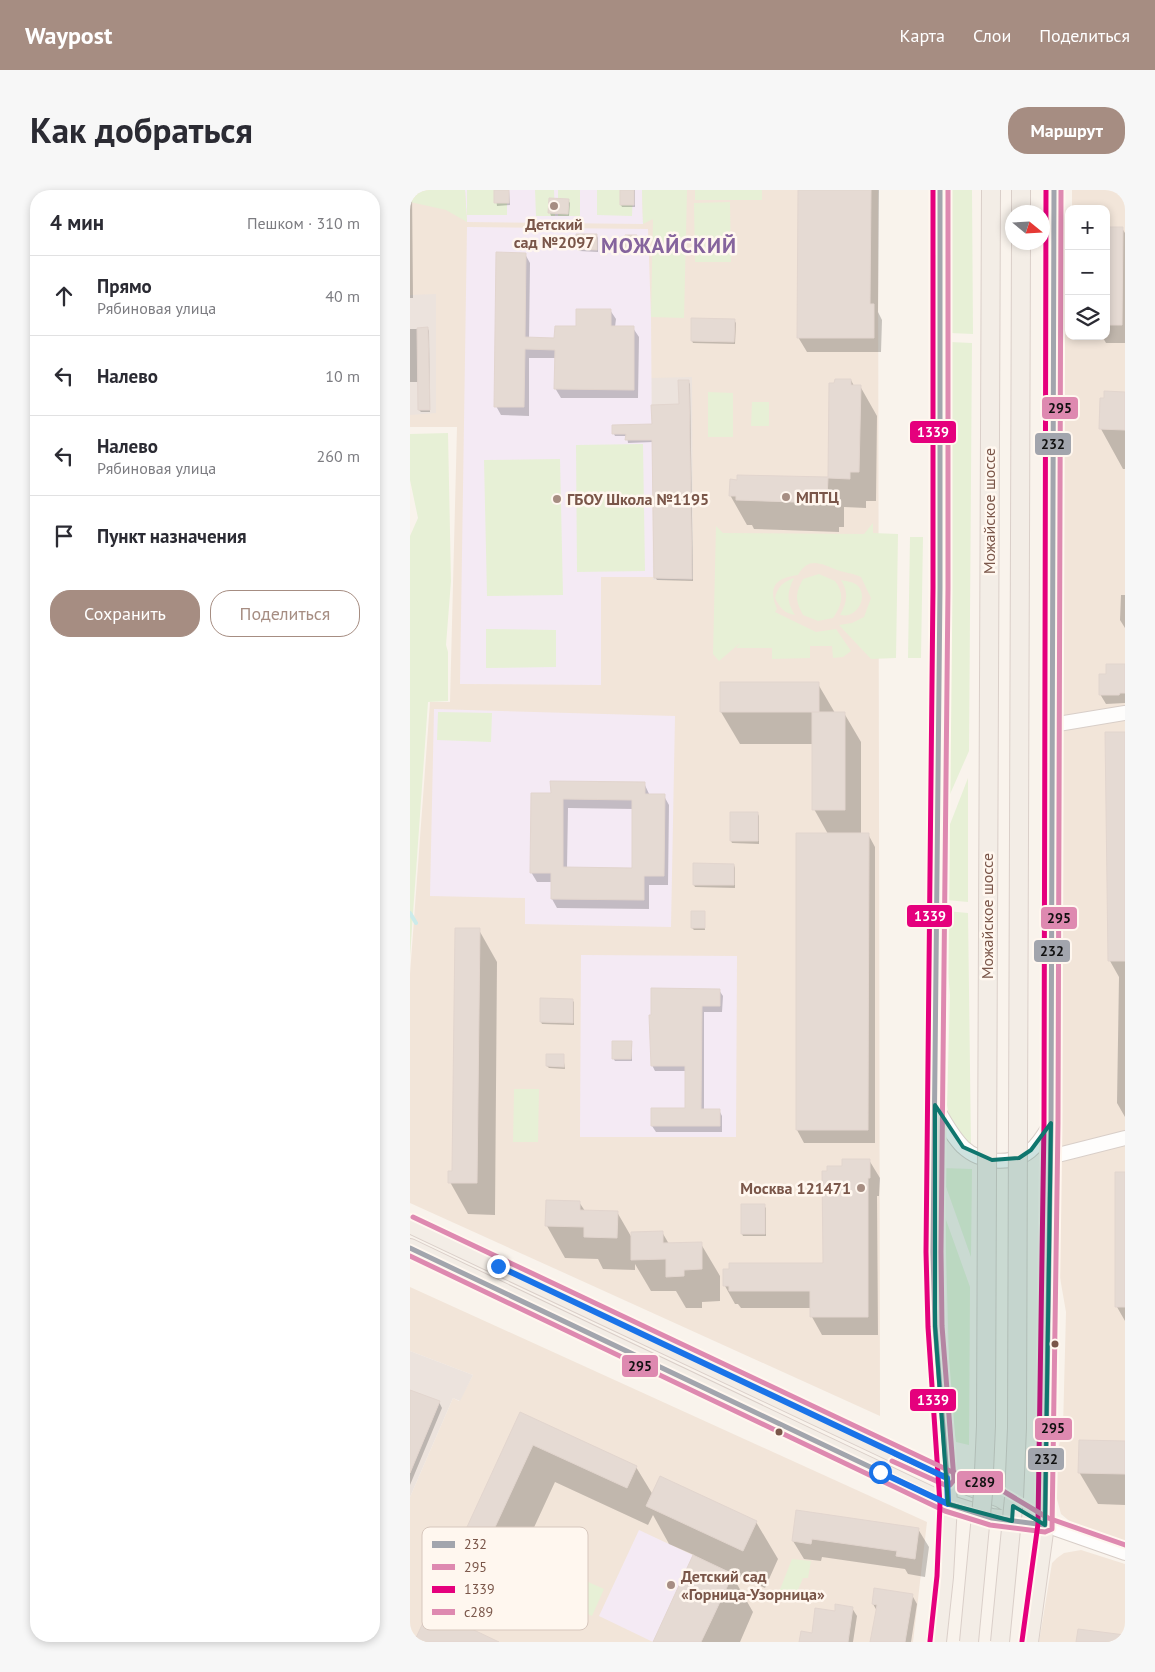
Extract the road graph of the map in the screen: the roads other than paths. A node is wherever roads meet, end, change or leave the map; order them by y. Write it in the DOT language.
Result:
graph roads {
  1 [pos="940,190"];
  2 [pos="991,190"];
  3 [pos="1022,190"];
  4 [pos="1054,190"];
  5 [pos="1021,205"];
  6 [pos="1021,250"];
  7 [pos="1125,713"];
  8 [pos="1052,725"];
  9 [pos="935,1105"];
  10 [pos="1051,1123"];
  11 [pos="1125,1138"];
  12 [pos="1050,1157"];
  13 [pos="410,1224"];
  14 [pos="410,1248"];
  15 [pos="947,1478"];
  16 [pos="948,1504"];
  17 [pos="1045,1525"];
  18 [pos="1125,1554"];
  19 [pos="937,1642"];
  20 [pos="969,1642"];
  21 [pos="1000,1642"];
  22 [pos="1030,1642"];
  1 -- 9 [label="main road"];
  2 -- 20 [label="main road, Можайское шоссе, bridge"];
  3 -- 5 [label="main road"];
  4 -- 8 [label="main road"];
  6 -- 21 [label="main road, Можайское шоссе, bridge"];
  7 -- 8 [label="street"];
  8 -- 10 [label="main road"];
  9 -- 10 [label="street"];
  9 -- 15 [label="main road"];
  10 -- 12 [label="main road"];
  11 -- 12 [label="street"];
  12 -- 17 [label="main road"];
  13 -- 15 [label="main road"];
  14 -- 16 [label="main road"];
  15 -- 16 [label="main road"];
  15 -- 17 [label="main road"];
  16 -- 17 [label="main road"];
  16 -- 19 [label="main road"];
  17 -- 18 [label="street"];
  17 -- 22 [label="main road"];
}
